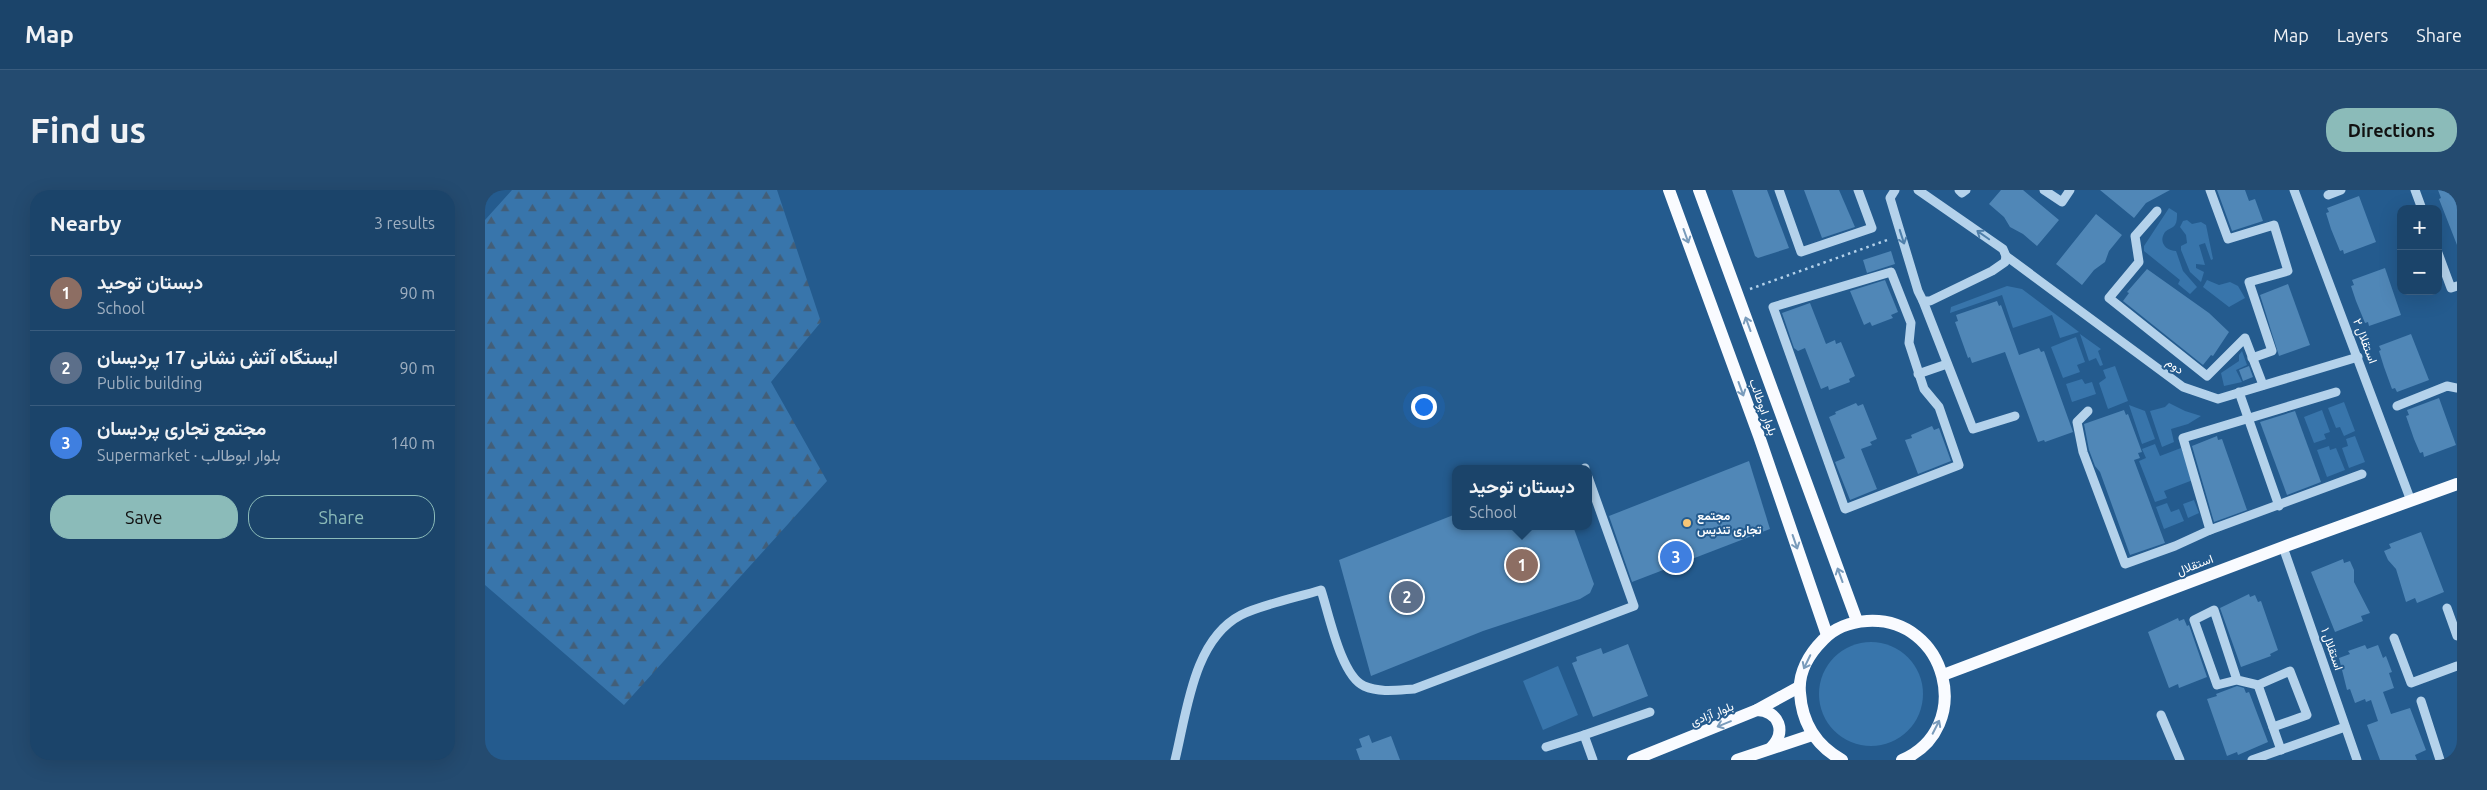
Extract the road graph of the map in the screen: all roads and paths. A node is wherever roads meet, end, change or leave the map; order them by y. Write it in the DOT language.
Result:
graph roads {
  1 [pos="1669,190"];
  2 [pos="1699,190"];
  3 [pos="1779,190"];
  4 [pos="1858,190"];
  5 [pos="1894,190"];
  6 [pos="1918,190"];
  7 [pos="1959,190"];
  8 [pos="1966,190"];
  9 [pos="2044,190"];
  10 [pos="2070,190"];
  11 [pos="2210,190"];
  12 [pos="2294,190"];
  13 [pos="2341,190"];
  14 [pos="2415,190"];
  15 [pos="2328,194"];
  16 [pos="2421,205"];
  17 [pos="2157,211"];
  18 [pos="1901,235"];
  19 [pos="2006,256"];
  20 [pos="2442,264"];
  21 [pos="2457,286"];
  22 [pos="1737,294"];
  23 [pos="1923,301"];
  24 [pos="2358,357"];
  25 [pos="2252,358"];
  26 [pos="1947,364"];
  27 [pos="1918,374"];
  28 [pos="2263,385"];
  29 [pos="2457,388"];
  30 [pos="2239,392"];
  31 [pos="2336,392"];
  32 [pos="2397,406"];
  33 [pos="2089,411"];
  34 [pos="2015,416"];
  35 [pos="2249,419"];
  36 [pos="2362,474"];
  37 [pos="2457,484"];
  38 [pos="1592,488"];
  39 [pos="2411,501"];
  40 [pos="2279,506"];
  41 [pos="2210,530"];
  42 [pos="2283,547"];
  43 [pos="2447,608"];
  44 [pos="1857,621"];
  45 [pos="1827,635"];
  46 [pos="2457,636"];
  47 [pos="2393,638"];
  48 [pos="2457,666"];
  49 [pos="1943,675"];
  50 [pos="2237,680"];
  51 [pos="2258,685"];
  52 [pos="1799,687"];
  53 [pos="2421,701"];
  54 [pos="1757,710"];
  55 [pos="1649,712"];
  56 [pos="2161,715"];
  57 [pos="2273,727"];
  58 [pos="2345,727"];
  59 [pos="1584,735"];
  60 [pos="1812,735"];
  61 [pos="1546,747"];
  62 [pos="1771,748"];
  63 [pos="2281,750"];
  64 [pos="1906,759"];
  65 [pos="1175,760"];
  66 [pos="1593,760"];
  67 [pos="1633,760"];
  68 [pos="1737,760"];
  69 [pos="1842,760"];
  70 [pos="2180,760"];
  71 [pos="2252,760"];
  72 [pos="2357,760"];
  73 [pos="2440,760"];
  1 -- 45 [label="main road, بلوار ابوطالب, one-way"];
  2 -- 22 [label="main road, بلوار ابوطالب"];
  3 -- 4 [label="street"];
  5 -- 18 [label="street"];
  19 -- 6 [label="street, دوم, one-way"];
  7 -- 8 [label="street"];
  9 -- 10 [label="street"];
  11 -- 25 [label="street"];
  12 -- 24 [label="street, استقلال ۲"];
  13 -- 15 [label="street"];
  14 -- 16 [label="street"];
  17 -- 25 [label="street"];
  18 -- 22 [label="path"];
  18 -- 23 [label="street, one-way"];
  19 -- 23 [label="street"];
  19 -- 30 [label="street, دوم"];
  20 -- 21 [label="street"];
  44 -- 22 [label="main road, بلوار ابوطالب, one-way"];
  23 -- 26 [label="street"];
  24 -- 28 [label="street, دوم"];
  24 -- 39 [label="street, استقلال ۲"];
  25 -- 28 [label="street"];
  26 -- 27 [label="street"];
  26 -- 34 [label="street"];
  27 -- 27 [label="street"];
  28 -- 30 [label="street, دوم"];
  29 -- 32 [label="street"];
  30 -- 35 [label="street"];
  31 -- 35 [label="street"];
  33 -- 41 [label="street"];
  35 -- 40 [label="street"];
  35 -- 41 [label="street"];
  36 -- 40 [label="street"];
  37 -- 39 [label="main road, استقلال"];
  38 -- 65 [label="street"];
  39 -- 42 [label="main road, استقلال"];
  40 -- 41 [label="street"];
  42 -- 49 [label="main road, استقلال"];
  42 -- 58 [label="street, استقلال ۱"];
  43 -- 46 [label="street"];
  44 -- 45 [label="main road"];
  44 -- 49 [label="main road"];
  45 -- 52 [label="main road, one-way"];
  47 -- 48 [label="street"];
  64 -- 49 [label="main road, one-way"];
  50 -- 50 [label="street"];
  50 -- 51 [label="street"];
  51 -- 57 [label="street"];
  51 -- 57 [label="street"];
  52 -- 54 [label="main road, بلوار آزادی"];
  52 -- 60 [label="main road"];
  53 -- 73 [label="street"];
  54 -- 62 [label="main road"];
  54 -- 67 [label="main road, بلوار آزادی, one-way"];
  55 -- 59 [label="street"];
  56 -- 70 [label="street"];
  57 -- 63 [label="street"];
  58 -- 63 [label="street"];
  58 -- 72 [label="street, استقلال ۱"];
  59 -- 61 [label="street"];
  59 -- 66 [label="street"];
  60 -- 62 [label="main road"];
  60 -- 69 [label="main road"];
  62 -- 68 [label="main road"];
  63 -- 71 [label="street"];
}
